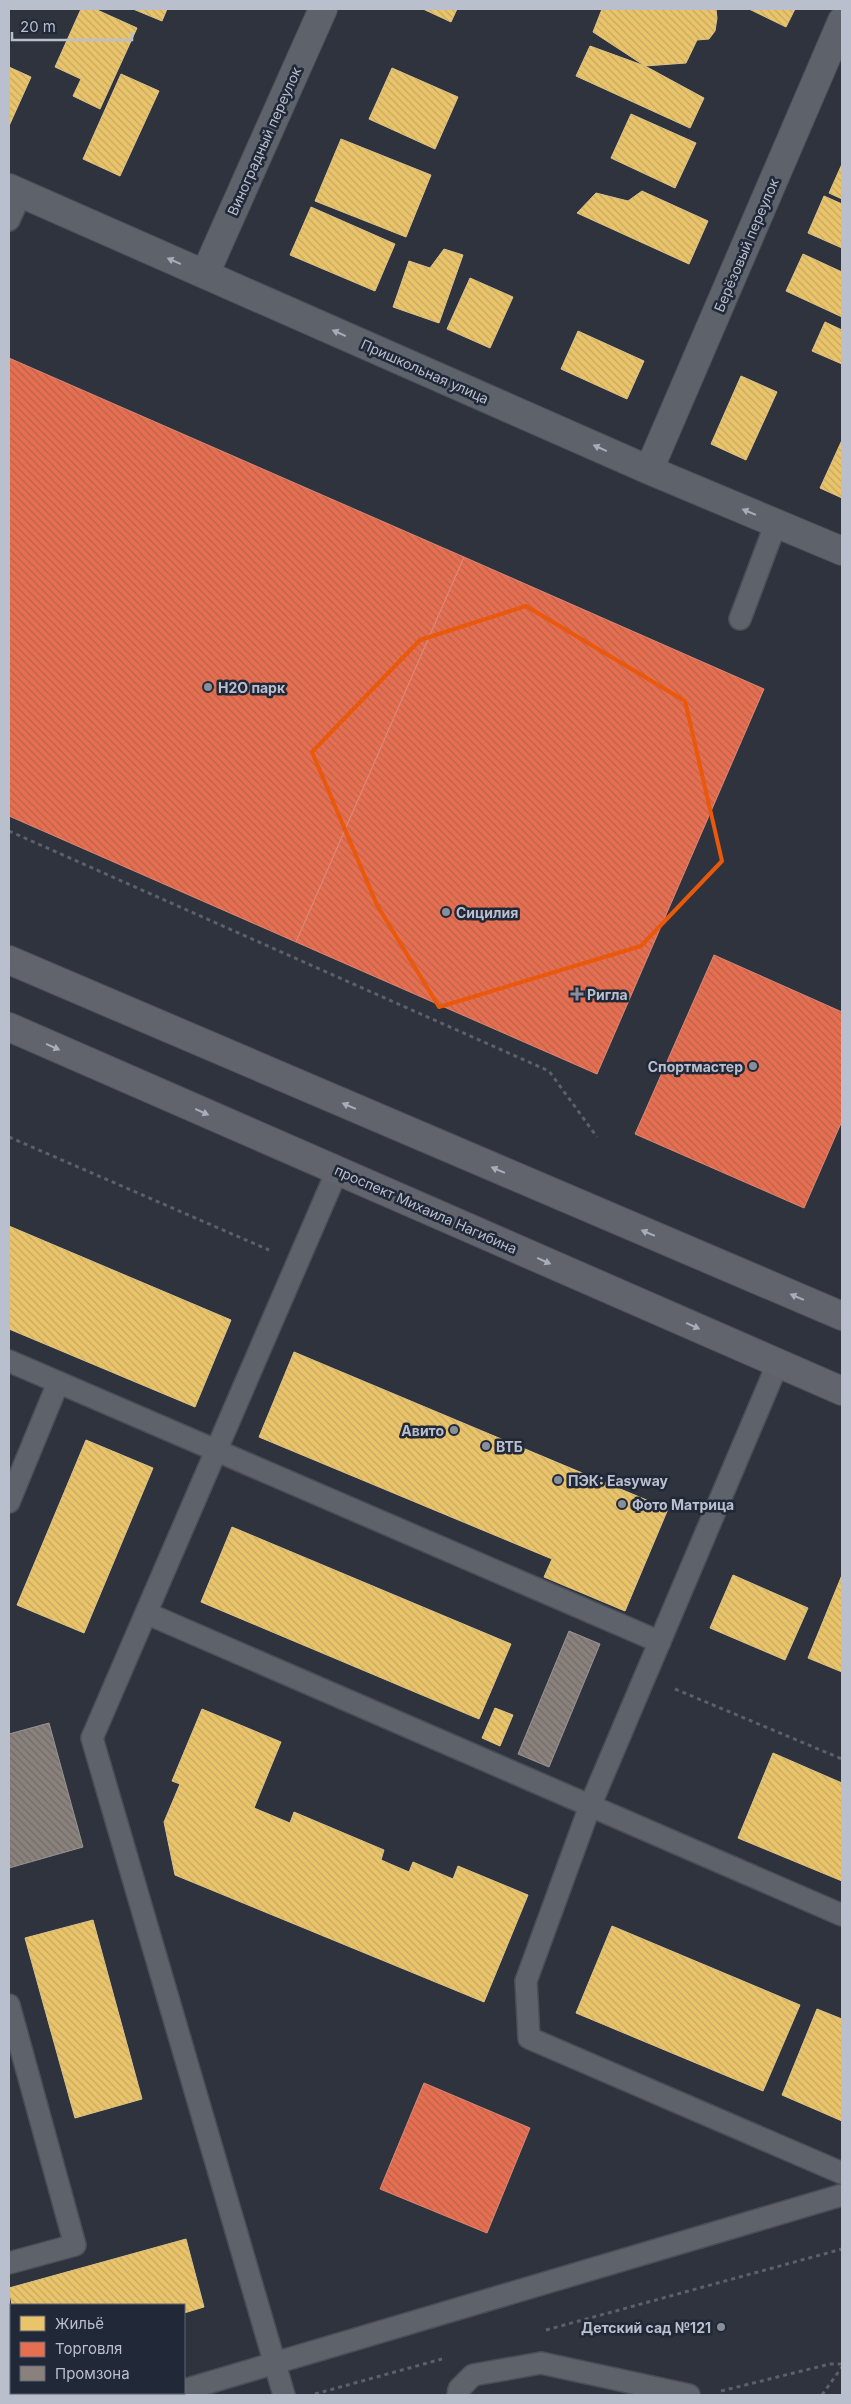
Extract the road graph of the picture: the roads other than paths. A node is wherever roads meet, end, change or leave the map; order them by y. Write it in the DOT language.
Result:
graph roads {
  1 [pos="324,9"];
  2 [pos="842,20"];
  3 [pos="15,191"];
  4 [pos="9,220"];
  5 [pos="205,274"];
  6 [pos="649,470"];
  7 [pos="776,523"];
  8 [pos="842,552"];
  9 [pos="740,619"];
  10 [pos="9,960"];
  11 [pos="9,1028"];
  12 [pos="337,1171"];
  13 [pos="842,1316"];
  14 [pos="9,1361"];
  15 [pos="778,1363"];
  16 [pos="58,1383"];
  17 [pos="842,1391"];
  18 [pos="216,1452"];
  19 [pos="9,1502"];
  20 [pos="146,1613"];
  21 [pos="660,1642"];
  22 [pos="590,1806"];
  23 [pos="842,1915"];
  24 [pos="9,2005"];
  25 [pos="842,2173"];
  26 [pos="842,2195"];
  27 [pos="9,2263"];
  28 [pos="275,2363"];
  29 [pos="185,2390"];
  30 [pos="284,2395"];
  31 [pos="458,2395"];
  32 [pos="689,2395"];
  1 -- 5 [label="street, Виноградный переулок"];
  2 -- 6 [label="street, Берёзовый переулок"];
  3 -- 4 [label="lane"];
  5 -- 3 [label="street, Пришкольная улица, one-way"];
  6 -- 5 [label="street, Пришкольная улица, one-way"];
  7 -- 6 [label="street, Пришкольная улица, one-way"];
  7 -- 8 [label="street, Пришкольная улица"];
  7 -- 9 [label="lane"];
  13 -- 10 [label="main road, one-way"];
  11 -- 12 [label="main road, проспект Михаила Нагибина, one-way"];
  12 -- 15 [label="main road, проспект Михаила Нагибина, one-way"];
  12 -- 18 [label="lane"];
  14 -- 16 [label="lane"];
  15 -- 17 [label="main road, проспект Михаила Нагибина"];
  15 -- 21 [label="lane"];
  16 -- 18 [label="lane"];
  16 -- 19 [label="lane"];
  18 -- 20 [label="lane"];
  18 -- 21 [label="lane"];
  20 -- 22 [label="lane"];
  20 -- 28 [label="lane"];
  21 -- 22 [label="lane"];
  22 -- 23 [label="lane"];
  22 -- 25 [label="lane"];
  24 -- 27 [label="lane"];
  26 -- 28 [label="lane"];
  28 -- 29 [label="lane"];
  28 -- 30 [label="lane"];
  31 -- 32 [label="lane"];
}
